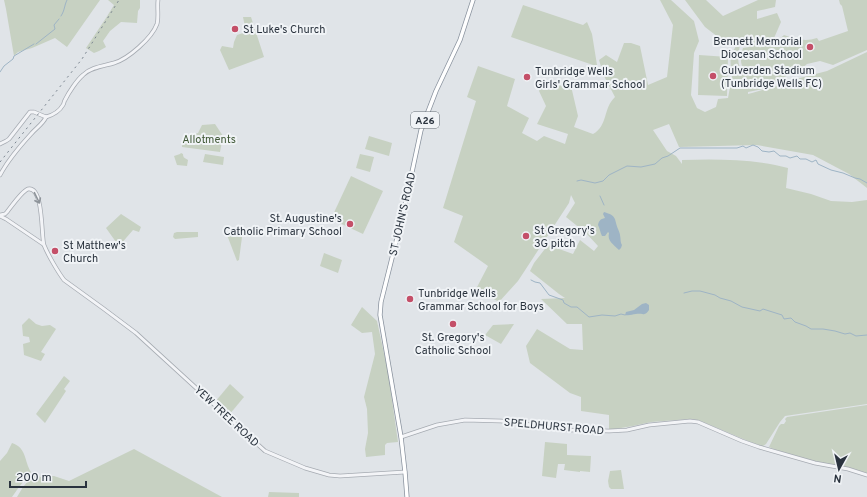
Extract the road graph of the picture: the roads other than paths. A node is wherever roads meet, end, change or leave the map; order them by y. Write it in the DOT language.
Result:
graph roads {
  1 [pos="158,0"];
  2 [pos="473,0"];
  3 [pos="46,117"];
  4 [pos="0,144"];
  5 [pos="0,175"];
  6 [pos="0,216"];
  7 [pos="43,244"];
  8 [pos="401,437"];
  9 [pos="405,472"];
  10 [pos="867,476"];
  11 [pos="407,497"];
  1 -- 3 [label="street"];
  2 -- 8 [label="highway, ST JOHN'S ROAD / A26"];
  3 -- 4 [label="street"];
  3 -- 5 [label="street"];
  6 -- 7 [label="street"];
  6 -- 7 [label="street, one-way"];
  7 -- 9 [label="street, YEW TREE ROAD"];
  8 -- 9 [label="highway, A26"];
  8 -- 10 [label="street, SPELDHURST ROAD"];
  9 -- 11 [label="highway, A26"];
}
